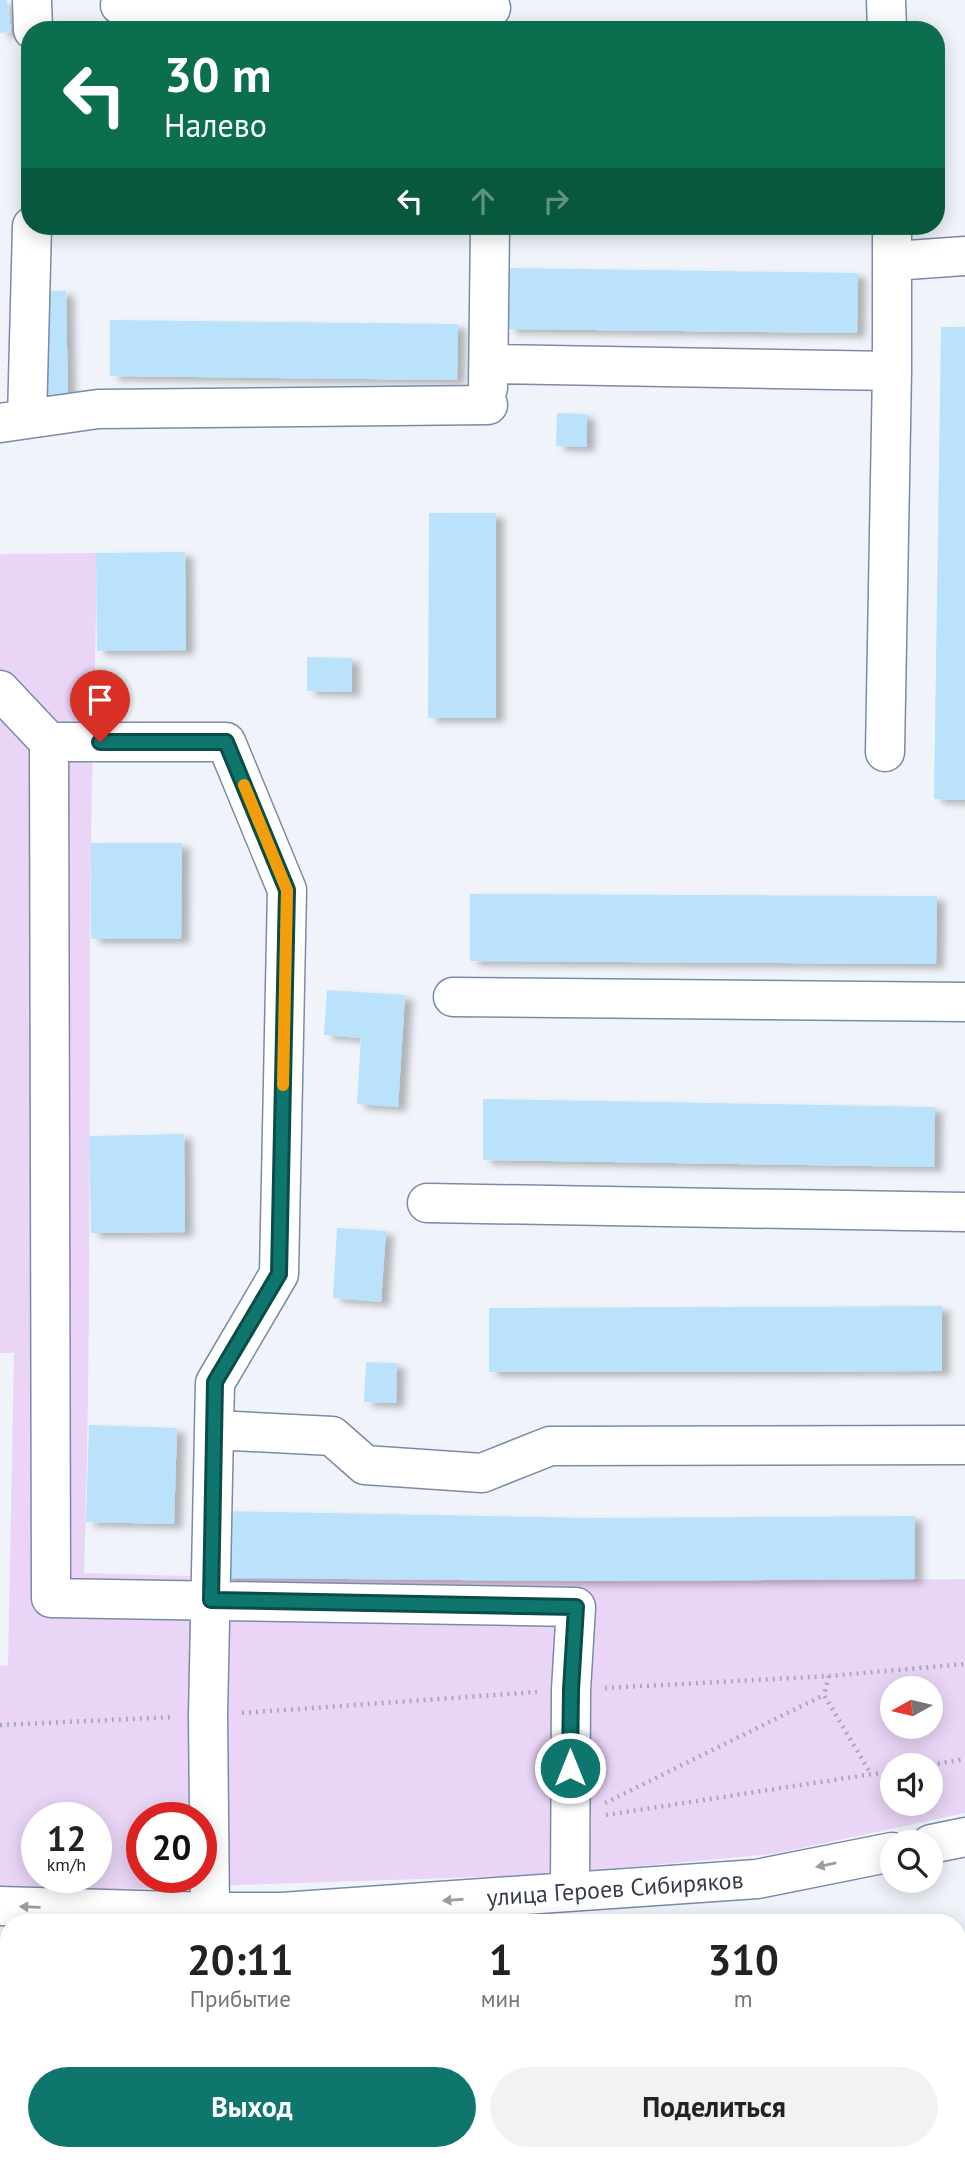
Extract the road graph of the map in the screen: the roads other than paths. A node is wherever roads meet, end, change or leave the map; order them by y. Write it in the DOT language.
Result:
graph roads {
  1 [pos="32,0"];
  2 [pos="886,0"];
  3 [pos="120,5"];
  4 [pos="491,13"];
  5 [pos="33,21"];
  6 [pos="887,21"];
  7 [pos="31,235"];
  8 [pos="490,235"];
  9 [pos="892,244"];
  10 [pos="965,256"];
  11 [pos="489,364"];
  12 [pos="892,371"];
  13 [pos="13,421"];
  14 [pos="0,690"];
  15 [pos="49,742"];
  16 [pos="885,752"];
  17 [pos="453,997"];
  18 [pos="965,1002"];
  19 [pos="427,1203"];
  20 [pos="965,1212"];
  21 [pos="214,1430"];
  22 [pos="965,1445"];
  23 [pos="211,1600"];
  24 [pos="965,1838"];
  25 [pos="943,1842"];
  26 [pos="880,1854"];
  27 [pos="570,1892"];
  28 [pos="0,1906"];
  29 [pos="210,1912"];
  1 -- 5 [label="street"];
  2 -- 6 [label="street"];
  3 -- 4 [label="street"];
  7 -- 13 [label="street"];
  8 -- 11 [label="street"];
  9 -- 10 [label="street"];
  9 -- 12 [label="street"];
  11 -- 12 [label="street"];
  11 -- 13 [label="street"];
  12 -- 16 [label="street"];
  14 -- 15 [label="street"];
  15 -- 21 [label="street"];
  15 -- 23 [label="street"];
  17 -- 18 [label="street"];
  19 -- 20 [label="street"];
  21 -- 22 [label="street"];
  21 -- 23 [label="street"];
  23 -- 27 [label="street"];
  23 -- 29 [label="street"];
  24 -- 25 [label="street"];
  26 -- 27 [label="street, улица Героев Сибиряков, one-way"];
  27 -- 29 [label="street, улица Героев Сибиряков, one-way"];
  29 -- 28 [label="street, улица Героев Сибиряков, one-way"];
}
